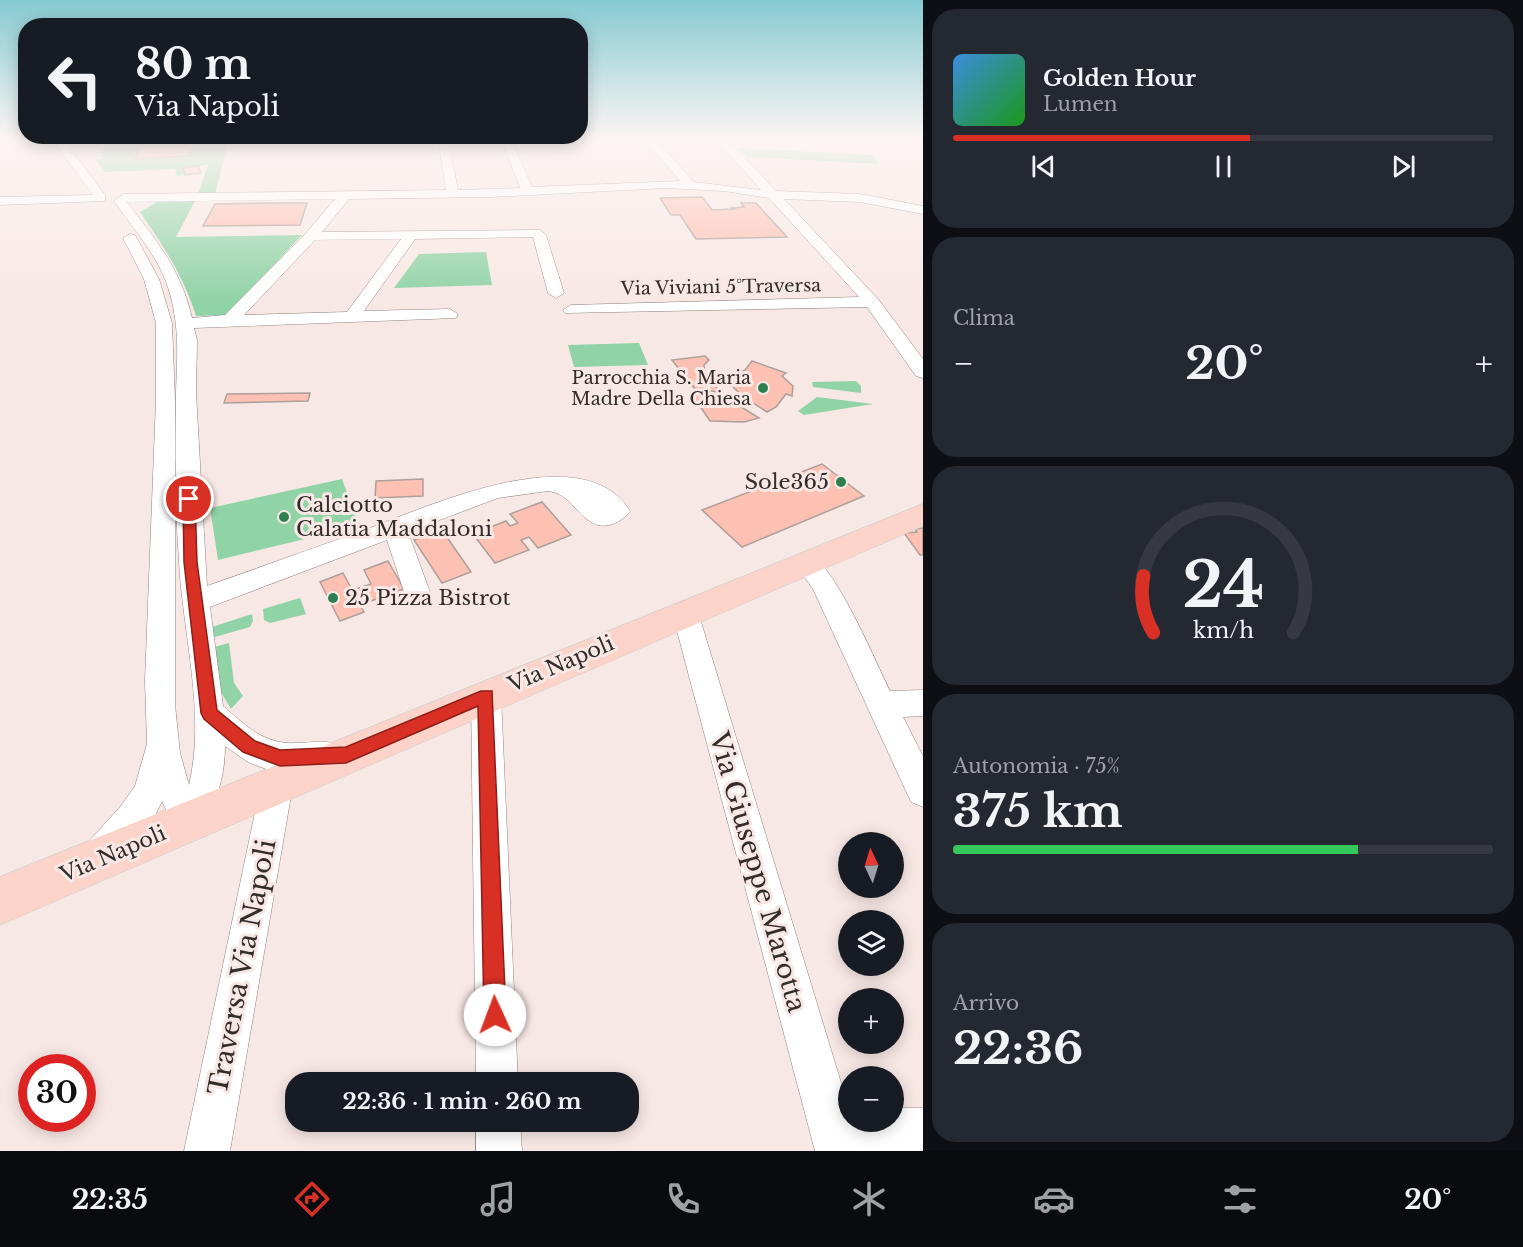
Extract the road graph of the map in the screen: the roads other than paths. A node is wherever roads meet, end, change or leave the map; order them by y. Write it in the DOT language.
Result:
graph roads {
  1 [pos="105,193"];
  2 [pos="518,193"];
  3 [pos="756,193"];
  4 [pos="453,194"];
  5 [pos="345,195"];
  6 [pos="771,195"];
  7 [pos="0,201"];
  8 [pos="113,202"];
  9 [pos="923,210"];
  10 [pos="411,235"];
  11 [pos="311,236"];
  12 [pos="556,293"];
  13 [pos="872,302"];
  14 [pos="571,310"];
  15 [pos="450,314"];
  16 [pos="351,317"];
  17 [pos="230,320"];
  18 [pos="186,323"];
  19 [pos="923,372"];
  20 [pos="175,394"];
  21 [pos="560,485"];
  22 [pos="923,514"];
  23 [pos="395,528"];
  24 [pos="807,562"];
  25 [pos="418,596"];
  26 [pos="196,601"];
  27 [pos="685,612"];
  28 [pos="486,696"];
  29 [pos="923,704"];
  30 [pos="881,705"];
  31 [pos="210,713"];
  32 [pos="160,730"];
  33 [pos="346,755"];
  34 [pos="277,784"];
  35 [pos="923,791"];
  36 [pos="189,821"];
  37 [pos="92,863"];
  38 [pos="0,901"];
  39 [pos="497,1072"];
  40 [pos="923,1130"];
  41 [pos="498,1132"];
  42 [pos="835,1141"];
  43 [pos="207,1151"];
  44 [pos="499,1151"];
  1 -- 8 [label="street"];
  2 -- 4 [label="street"];
  3 -- 6 [label="street"];
  4 -- 5 [label="street"];
  5 -- 8 [label="street"];
  5 -- 11 [label="street"];
  6 -- 9 [label="street"];
  6 -- 13 [label="street"];
  7 -- 8 [label="street"];
  8 -- 18 [label="street"];
  8 -- 20 [label="street"];
  10 -- 11 [label="street"];
  10 -- 12 [label="street"];
  10 -- 16 [label="street"];
  11 -- 17 [label="street"];
  13 -- 14 [label="street, Via Viviani 5°Traversa"];
  13 -- 19 [label="street"];
  15 -- 16 [label="street"];
  16 -- 17 [label="street"];
  17 -- 18 [label="street"];
  18 -- 20 [label="street"];
  20 -- 26 [label="street"];
  20 -- 32 [label="street"];
  21 -- 23 [label="street"];
  22 -- 24 [label="main road, Via Napoli"];
  23 -- 25 [label="street"];
  23 -- 26 [label="street"];
  24 -- 27 [label="main road, Via Napoli"];
  24 -- 30 [label="street"];
  26 -- 31 [label="street"];
  27 -- 28 [label="main road, Via Napoli"];
  27 -- 42 [label="street, Via Giuseppe Marotta"];
  28 -- 33 [label="main road, Via Napoli"];
  28 -- 39 [label="street"];
  29 -- 30 [label="street"];
  30 -- 35 [label="street"];
  31 -- 33 [label="street"];
  31 -- 36 [label="street"];
  32 -- 36 [label="street"];
  32 -- 37 [label="street"];
  33 -- 34 [label="main road, Via Napoli"];
  34 -- 36 [label="main road, Via Napoli"];
  34 -- 43 [label="street, Traversa Via Napoli"];
  36 -- 37 [label="main road, Via Napoli"];
  37 -- 38 [label="main road, Via Napoli"];
  40 -- 42 [label="street, Via Giuseppe Marotta"];
  41 -- 44 [label="street"];
}
